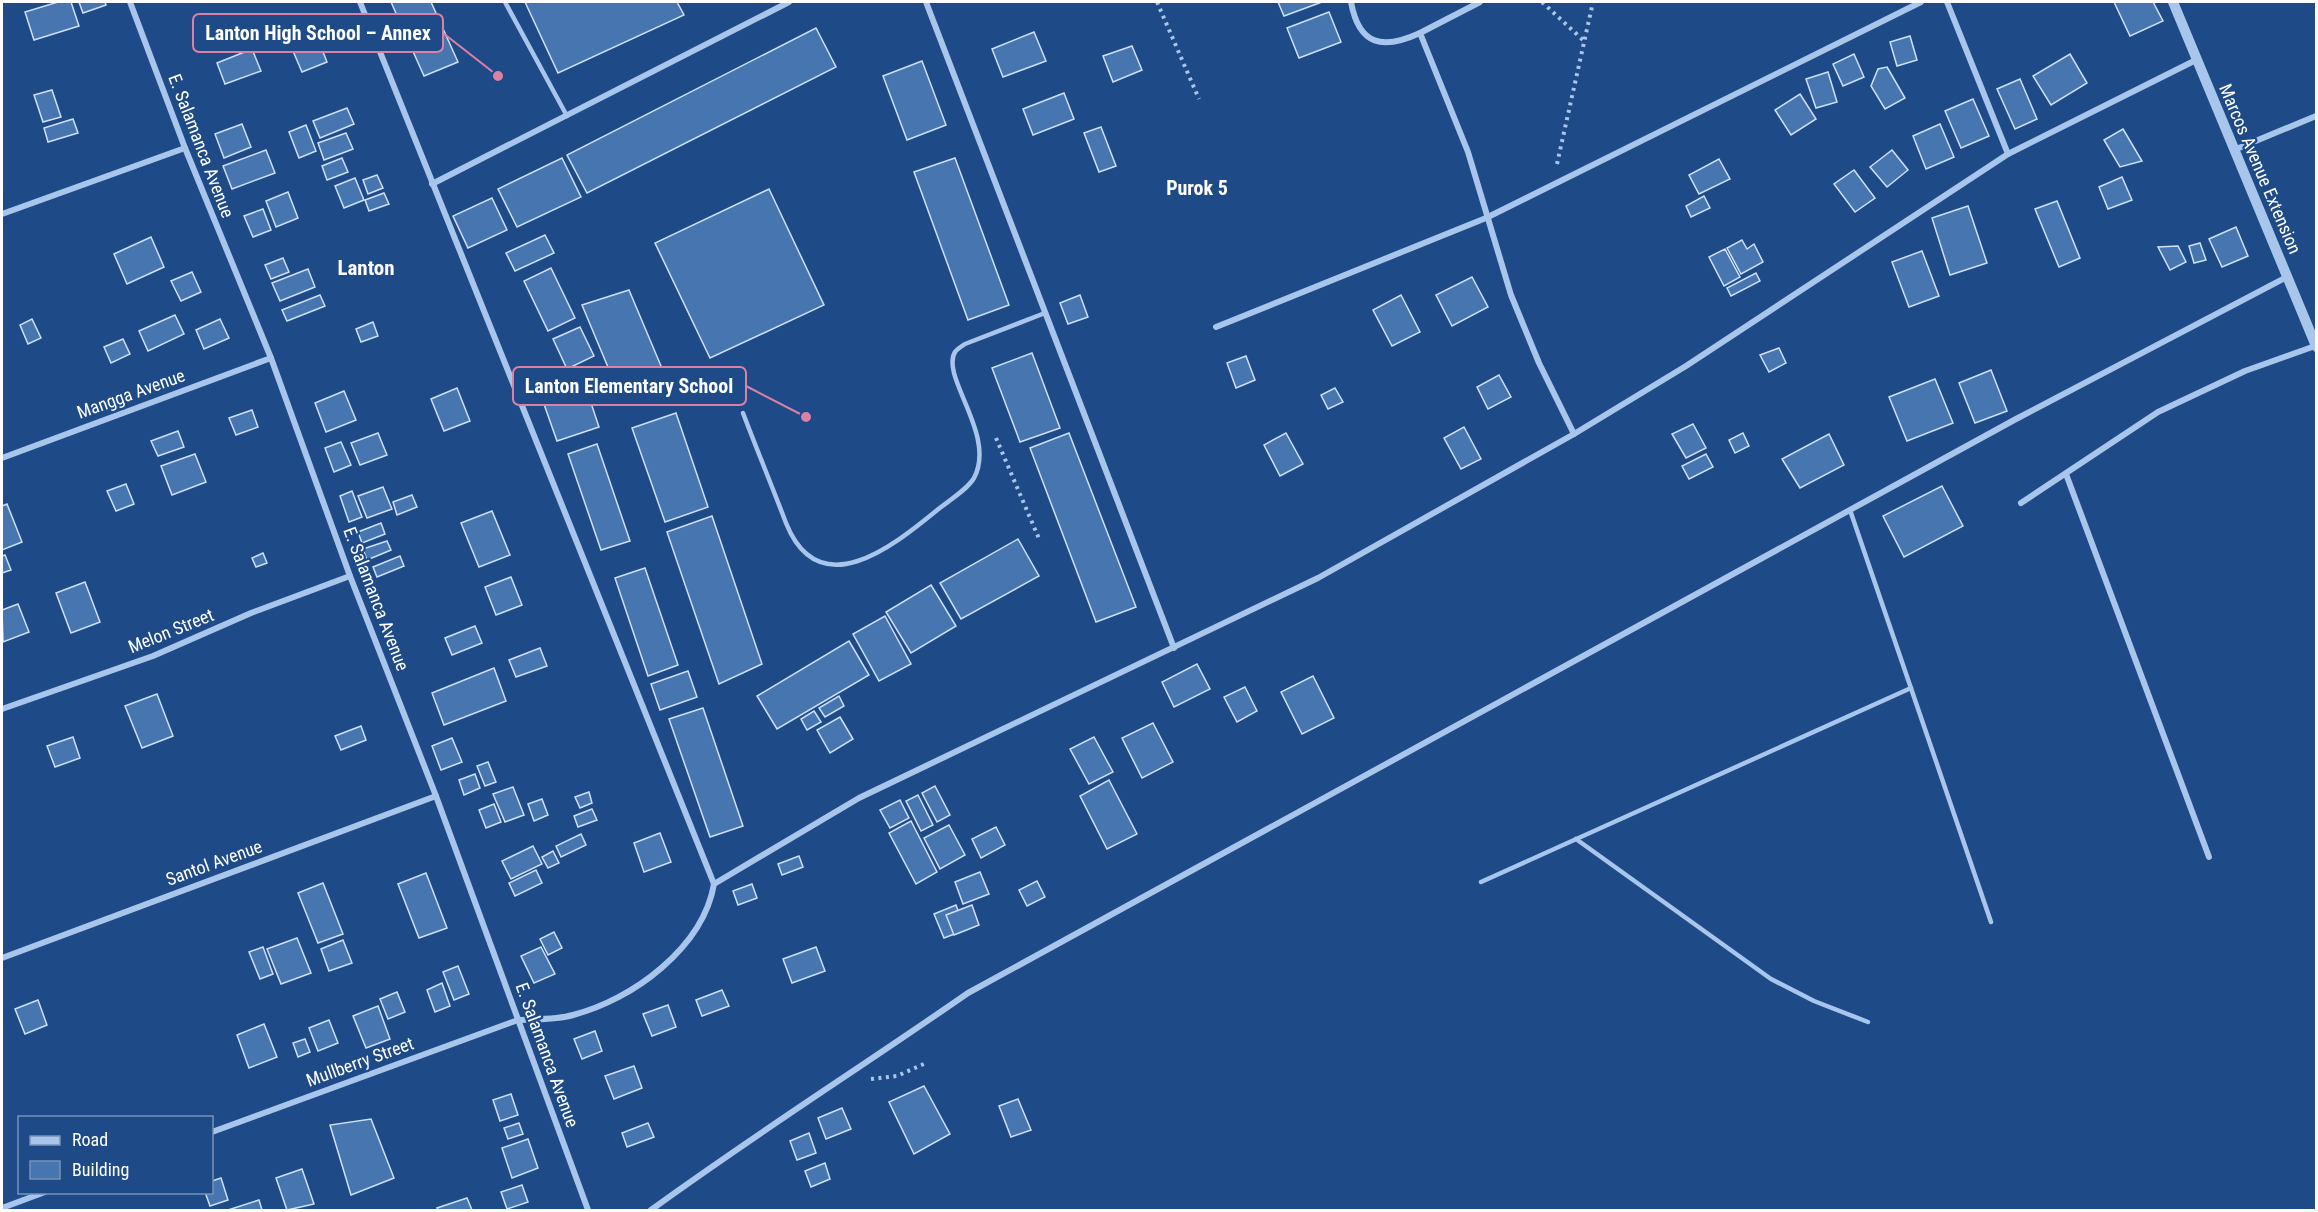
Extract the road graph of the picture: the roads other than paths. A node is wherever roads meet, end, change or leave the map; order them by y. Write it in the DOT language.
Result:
graph roads {
  1 [pos="130,2"];
  2 [pos="360,2"];
  3 [pos="505,2"];
  4 [pos="789,2"];
  5 [pos="926,2"];
  6 [pos="1351,2"];
  7 [pos="1480,2"];
  8 [pos="1921,2"];
  9 [pos="1947,2"];
  10 [pos="2173,2"];
  11 [pos="1420,33"];
  12 [pos="2196,60"];
  13 [pos="567,116"];
  14 [pos="2316,116"];
  15 [pos="184,148"];
  16 [pos="2234,150"];
  17 [pos="2008,154"];
  18 [pos="432,184"];
  19 [pos="2,214"];
  20 [pos="1486,218"];
  21 [pos="2287,278"];
  22 [pos="1045,313"];
  23 [pos="1216,327"];
  24 [pos="2316,347"];
  25 [pos="271,358"];
  26 [pos="743,413"];
  27 [pos="1574,434"];
  28 [pos="2,458"];
  29 [pos="2066,474"];
  30 [pos="2021,503"];
  31 [pos="1850,510"];
  32 [pos="350,576"];
  33 [pos="1174,648"];
  34 [pos="1911,688"];
  35 [pos="2,709"];
  36 [pos="436,796"];
  37 [pos="1576,839"];
  38 [pos="2209,857"];
  39 [pos="1481,882"];
  40 [pos="714,884"];
  41 [pos="1990,922"];
  42 [pos="2,958"];
  43 [pos="518,1020"];
  44 [pos="1868,1022"];
  45 [pos="213,1132"];
  46 [pos="40,1194"];
  47 [pos="2,1208"];
  48 [pos="588,1210"];
  49 [pos="651,1210"];
  1 -- 15 [label="street, E. Salamanca Avenue"];
  2 -- 18 [label="street"];
  3 -- 13 [label="lane"];
  4 -- 13 [label="street"];
  5 -- 22 [label="street"];
  6 -- 11 [label="street"];
  7 -- 11 [label="street"];
  8 -- 20 [label="street"];
  9 -- 17 [label="street"];
  10 -- 12 [label="street, Marcos Avenue Extension"];
  11 -- 20 [label="street"];
  12 -- 16 [label="street, Marcos Avenue Extension"];
  12 -- 17 [label="street"];
  13 -- 18 [label="street"];
  14 -- 16 [label="street"];
  15 -- 19 [label="street"];
  15 -- 25 [label="street, E. Salamanca Avenue"];
  16 -- 21 [label="street, Marcos Avenue Extension"];
  17 -- 27 [label="street"];
  18 -- 40 [label="street"];
  20 -- 23 [label="street"];
  20 -- 27 [label="street"];
  21 -- 24 [label="street, Marcos Avenue Extension"];
  21 -- 31 [label="street"];
  22 -- 26 [label="lane"];
  22 -- 33 [label="street"];
  24 -- 29 [label="street"];
  25 -- 28 [label="street, Mangga Avenue"];
  25 -- 32 [label="street, E. Salamanca Avenue"];
  27 -- 33 [label="street"];
  29 -- 30 [label="street"];
  29 -- 38 [label="street"];
  31 -- 34 [label="lane"];
  31 -- 49 [label="street"];
  32 -- 35 [label="street, Melon Street"];
  32 -- 36 [label="street, E. Salamanca Avenue"];
  33 -- 40 [label="street"];
  34 -- 37 [label="lane"];
  34 -- 41 [label="lane"];
  36 -- 42 [label="street, Santol Avenue"];
  36 -- 43 [label="street, E. Salamanca Avenue"];
  37 -- 39 [label="lane"];
  37 -- 44 [label="lane"];
  40 -- 43 [label="street, Mullberry Street"];
  43 -- 45 [label="street, Mullberry Street"];
  43 -- 48 [label="street, E. Salamanca Avenue"];
  46 -- 47 [label="street"];
}
